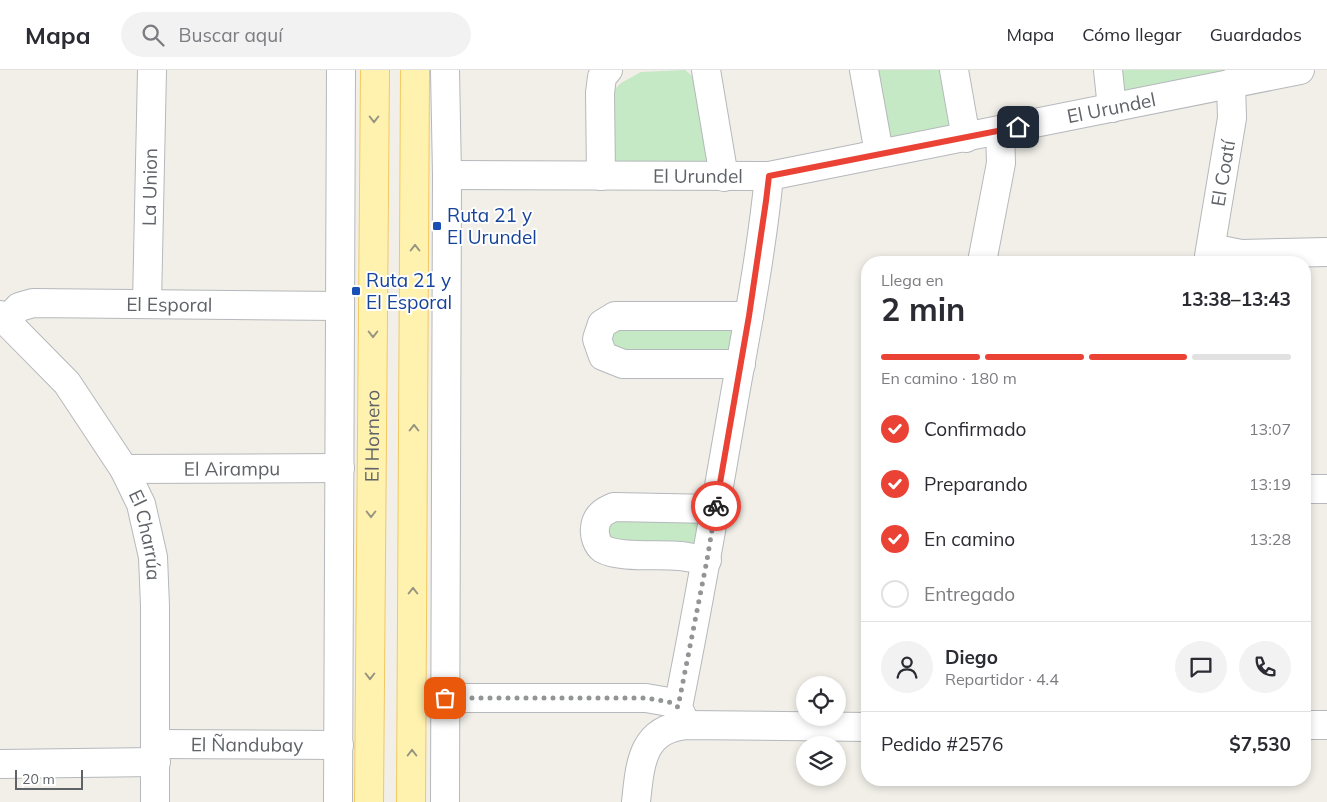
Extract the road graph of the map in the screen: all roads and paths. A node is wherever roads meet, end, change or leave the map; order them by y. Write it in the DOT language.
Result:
graph roads {
  1 [pos="152,70"];
  2 [pos="341,70"];
  3 [pos="374,70"];
  4 [pos="415,70"];
  5 [pos="445,70"];
  6 [pos="608,70"];
  7 [pos="706,70"];
  8 [pos="864,70"];
  9 [pos="954,70"];
  10 [pos="1108,70"];
  11 [pos="1300,70"];
  12 [pos="1269,73"];
  13 [pos="1231,83"];
  14 [pos="1112,108"];
  15 [pos="1000,130"];
  16 [pos="966,138"];
  17 [pos="879,153"];
  18 [pos="447,175"];
  19 [pos="601,176"];
  20 [pos="769,176"];
  21 [pos="724,177"];
  22 [pos="1327,252"];
  23 [pos="1210,255"];
  24 [pos="983,256"];
  25 [pos="147,303"];
  26 [pos="340,306"];
  27 [pos="749,316"];
  28 [pos="3,318"];
  29 [pos="740,364"];
  30 [pos="340,468"];
  31 [pos="124,469"];
  32 [pos="1311,489"];
  33 [pos="1327,489"];
  34 [pos="715,509"];
  35 [pos="707,560"];
  36 [pos="445,698"];
  37 [pos="682,716"];
  38 [pos="1311,725"];
  39 [pos="1327,725"];
  40 [pos="861,727"];
  41 [pos="339,746"];
  42 [pos="156,753"];
  43 [pos="0,764"];
  44 [pos="155,802"];
  45 [pos="338,802"];
  46 [pos="369,802"];
  47 [pos="411,802"];
  48 [pos="444,802"];
  49 [pos="636,802"];
  1 -- 25 [label="street, La Union"];
  2 -- 26 [label="street, El Hornero"];
  3 -- 46 [label="main road, El Hornero, one-way"];
  47 -- 4 [label="main road, one-way"];
  5 -- 18 [label="street"];
  6 -- 19 [label="street"];
  7 -- 21 [label="street"];
  8 -- 17 [label="street"];
  9 -- 16 [label="street"];
  10 -- 14 [label="street"];
  11 -- 12 [label="street, El Urundel"];
  12 -- 13 [label="street, El Urundel"];
  13 -- 14 [label="street, El Urundel"];
  13 -- 23 [label="street, El Coatí"];
  14 -- 15 [label="street, El Urundel"];
  15 -- 16 [label="street, El Urundel"];
  15 -- 24 [label="street"];
  16 -- 17 [label="street, El Urundel"];
  17 -- 20 [label="street, El Urundel"];
  18 -- 19 [label="street, El Urundel"];
  18 -- 36 [label="street"];
  19 -- 21 [label="street, El Urundel"];
  20 -- 21 [label="street, El Urundel"];
  20 -- 27 [label="street"];
  22 -- 23 [label="street"];
  25 -- 26 [label="street, El Esporal"];
  25 -- 28 [label="street, El Esporal"];
  26 -- 30 [label="street, El Hornero"];
  27 -- 29 [label="street"];
  27 -- 29 [label="street"];
  28 -- 31 [label="street, El Charrúa"];
  29 -- 34 [label="street"];
  30 -- 31 [label="street, El Airampu"];
  30 -- 41 [label="street, El Hornero"];
  31 -- 42 [label="street, El Charrúa"];
  32 -- 33 [label="street"];
  34 -- 35 [label="street"];
  34 -- 35 [label="street"];
  35 -- 37 [label="street"];
  36 -- 37 [label="street"];
  36 -- 48 [label="street"];
  37 -- 40 [label="street"];
  37 -- 49 [label="street"];
  38 -- 39 [label="street"];
  41 -- 42 [label="street, El Ñandubay"];
  41 -- 45 [label="street, El Hornero"];
  42 -- 43 [label="street, El Ñandubay"];
  42 -- 44 [label="street, El Charrúa"];
}
